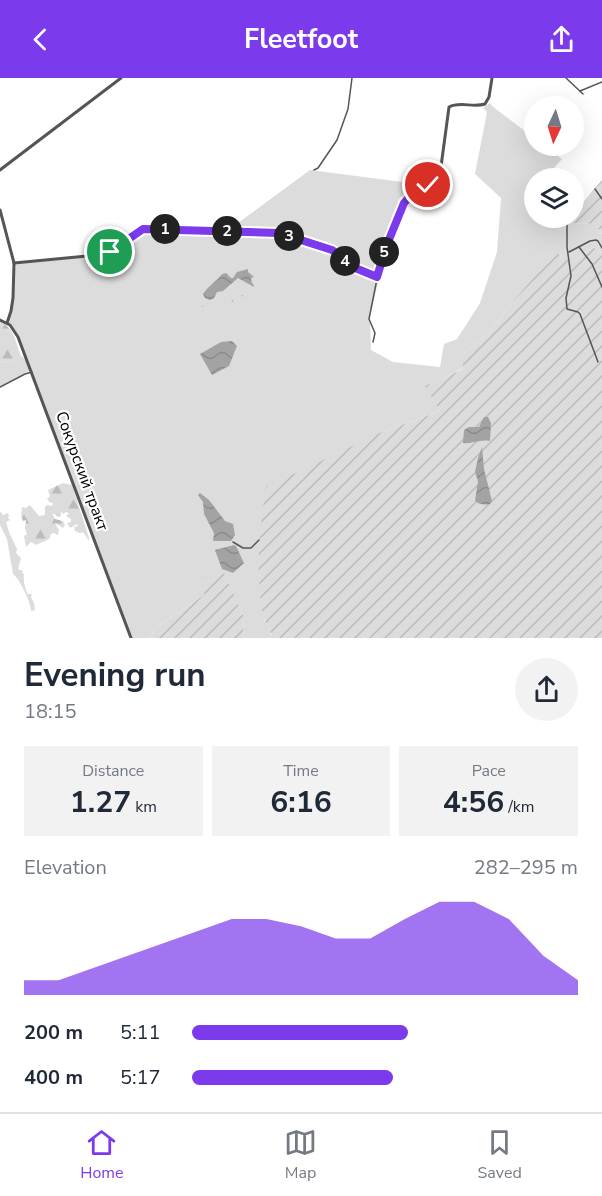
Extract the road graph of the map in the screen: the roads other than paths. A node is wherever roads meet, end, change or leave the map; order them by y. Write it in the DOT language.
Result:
graph roads {
  1 [pos="121,78"];
  2 [pos="352,78"];
  3 [pos="492,78"];
  4 [pos="566,78"];
  5 [pos="602,82"];
  6 [pos="580,91"];
  7 [pos="584,94"];
  8 [pos="0,170"];
  9 [pos="314,170"];
  10 [pos="595,189"];
  11 [pos="602,199"];
  12 [pos="0,210"];
  13 [pos="567,228"];
  14 [pos="579,247"];
  15 [pos="602,248"];
  16 [pos="568,253"];
  17 [pos="14,263"];
  18 [pos="377,277"];
  19 [pos="602,287"];
  20 [pos="0,320"];
  21 [pos="7,323"];
  22 [pos="374,342"];
  23 [pos="598,362"];
  24 [pos="32,372"];
  25 [pos="0,387"];
  26 [pos="259,540"];
  27 [pos="233,543"];
  28 [pos="131,638"];
  1 -- 8 [label="street"];
  2 -- 9 [label="street"];
  3 -- 18 [label="street"];
  4 -- 6 [label="street"];
  5 -- 6 [label="street"];
  6 -- 7 [label="street"];
  10 -- 11 [label="street"];
  12 -- 17 [label="street"];
  13 -- 16 [label="street"];
  14 -- 15 [label="street"];
  14 -- 16 [label="street"];
  14 -- 19 [label="street"];
  16 -- 23 [label="street"];
  17 -- 18 [label="street"];
  17 -- 21 [label="street"];
  18 -- 22 [label="street"];
  20 -- 21 [label="street"];
  21 -- 24 [label="street, Сокурский тракт"];
  24 -- 25 [label="street"];
  24 -- 28 [label="street, Сокурский тракт"];
  26 -- 27 [label="street"];
}
